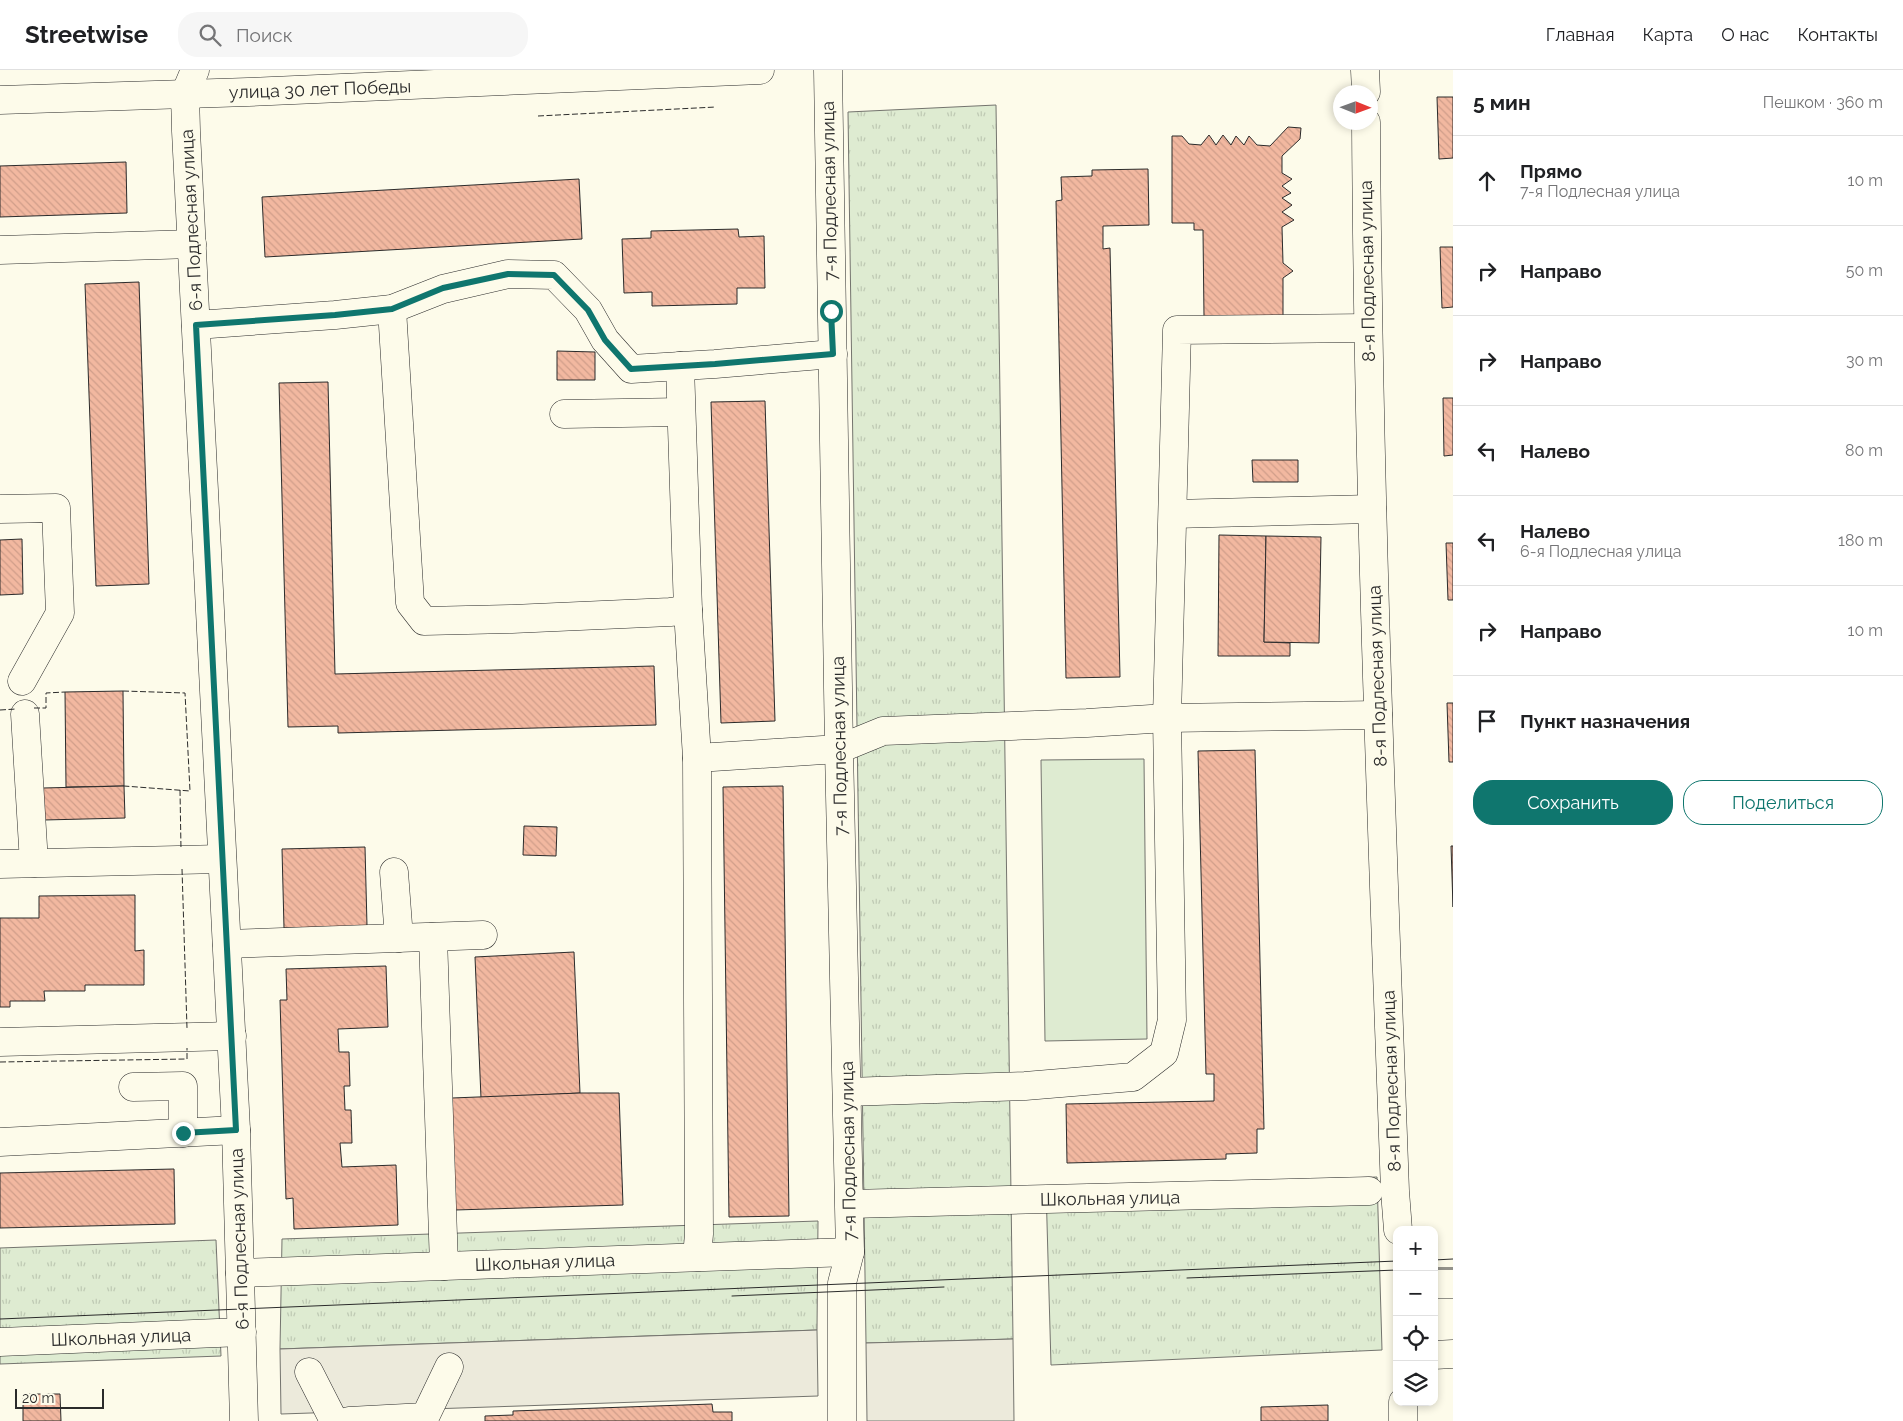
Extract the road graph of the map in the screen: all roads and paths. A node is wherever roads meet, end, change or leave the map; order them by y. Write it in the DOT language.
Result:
graph roads {
  1 [pos="760,70"];
  2 [pos="828,70"];
  3 [pos="1366,70"];
  4 [pos="656,72"];
  5 [pos="352,79"];
  6 [pos="190,82"];
  7 [pos="1366,85"];
  8 [pos="0,100"];
  9 [pos="1366,130"];
  10 [pos="192,244"];
  11 [pos="0,250"];
  12 [pos="392,309"];
  13 [pos="196,325"];
  14 [pos="1367,328"];
  15 [pos="833,354"];
  16 [pos="680,366"];
  17 [pos="681,412"];
  18 [pos="564,414"];
  19 [pos="0,509"];
  20 [pos="1372,509"];
  21 [pos="1173,514"];
  22 [pos="688,610"];
  23 [pos="22,681"];
  24 [pos="25,714"];
  25 [pos="1378,716"];
  26 [pos="1167,718"];
  27 [pos="839,749"];
  28 [pos="697,758"];
  29 [pos="222,859"];
  30 [pos="34,862"];
  31 [pos="0,864"];
  32 [pos="394,872"];
  33 [pos="483,935"];
  34 [pos="433,937"];
  35 [pos="399,938"];
  36 [pos="227,944"];
  37 [pos="232,1036"];
  38 [pos="0,1042"];
  39 [pos="133,1087"];
  40 [pos="847,1092"];
  41 [pos="236,1130"];
  42 [pos="183,1133"];
  43 [pos="0,1142"];
  44 [pos="1369,1191"];
  45 [pos="850,1204"];
  46 [pos="1398,1226"];
  47 [pos="850,1252"];
  48 [pos="697,1257"];
  49 [pos="444,1266"];
  50 [pos="240,1273"];
  51 [pos="1438,1284"];
  52 [pos="1453,1284"];
  53 [pos="242,1332"];
  54 [pos="0,1342"];
  55 [pos="1453,1354"];
  56 [pos="1438,1355"];
  57 [pos="449,1367"];
  58 [pos="309,1372"];
  59 [pos="1403,1406"];
  60 [pos="244,1421"];
  61 [pos="334,1421"];
  62 [pos="349,1421"];
  63 [pos="842,1421"];
  64 [pos="1403,1421"];
  1 -- 4 [label="street, улица 30 лет Победы"];
  2 -- 15 [label="street, 7-я Подлесная улица"];
  3 -- 7 [label="street"];
  4 -- 5 [label="street, улица 30 лет Победы"];
  5 -- 6 [label="street, улица 30 лет Победы"];
  6 -- 8 [label="street, улица 30 лет Победы"];
  6 -- 10 [label="street, 6-я Подлесная улица"];
  9 -- 14 [label="street, 8-я Подлесная улица"];
  10 -- 11 [label="street"];
  10 -- 13 [label="street, 6-я Подлесная улица"];
  12 -- 13 [label="street"];
  12 -- 16 [label="street"];
  12 -- 22 [label="street"];
  13 -- 29 [label="street, 6-я Подлесная улица"];
  14 -- 20 [label="street, 8-я Подлесная улица"];
  14 -- 21 [label="street"];
  15 -- 16 [label="street"];
  15 -- 27 [label="street, 7-я Подлесная улица"];
  16 -- 17 [label="street"];
  17 -- 18 [label="street"];
  17 -- 22 [label="street"];
  19 -- 23 [label="street"];
  20 -- 21 [label="street"];
  20 -- 25 [label="street, 8-я Подлесная улица"];
  21 -- 26 [label="street"];
  22 -- 28 [label="street"];
  24 -- 30 [label="street"];
  25 -- 26 [label="street"];
  25 -- 46 [label="street, 8-я Подлесная улица"];
  26 -- 27 [label="street"];
  26 -- 40 [label="street"];
  27 -- 28 [label="street"];
  27 -- 40 [label="street, 7-я Подлесная улица"];
  28 -- 48 [label="street"];
  29 -- 30 [label="street"];
  29 -- 36 [label="street, 6-я Подлесная улица"];
  30 -- 31 [label="street"];
  32 -- 35 [label="street"];
  33 -- 34 [label="street"];
  34 -- 35 [label="street"];
  34 -- 49 [label="street"];
  35 -- 36 [label="street"];
  36 -- 37 [label="street, 6-я Подлесная улица"];
  37 -- 38 [label="street"];
  37 -- 41 [label="street, 6-я Подлесная улица"];
  39 -- 42 [label="street"];
  40 -- 45 [label="street, 7-я Подлесная улица"];
  41 -- 42 [label="street"];
  41 -- 50 [label="street, 6-я Подлесная улица"];
  42 -- 43 [label="street"];
  44 -- 45 [label="street, Школьная улица"];
  45 -- 47 [label="street, 7-я Подлесная улица"];
  47 -- 48 [label="street, Школьная улица"];
  47 -- 63 [label="street, 7-я Подлесная улица"];
  48 -- 49 [label="street, Школьная улица"];
  49 -- 50 [label="street, Школьная улица"];
  50 -- 53 [label="street, 6-я Подлесная улица"];
  51 -- 52 [label="street"];
  53 -- 54 [label="street, Школьная улица"];
  53 -- 60 [label="street, 6-я Подлесная улица"];
  55 -- 56 [label="street"];
  57 -- 62 [label="street"];
  58 -- 61 [label="street"];
  59 -- 64 [label="street"];
}
